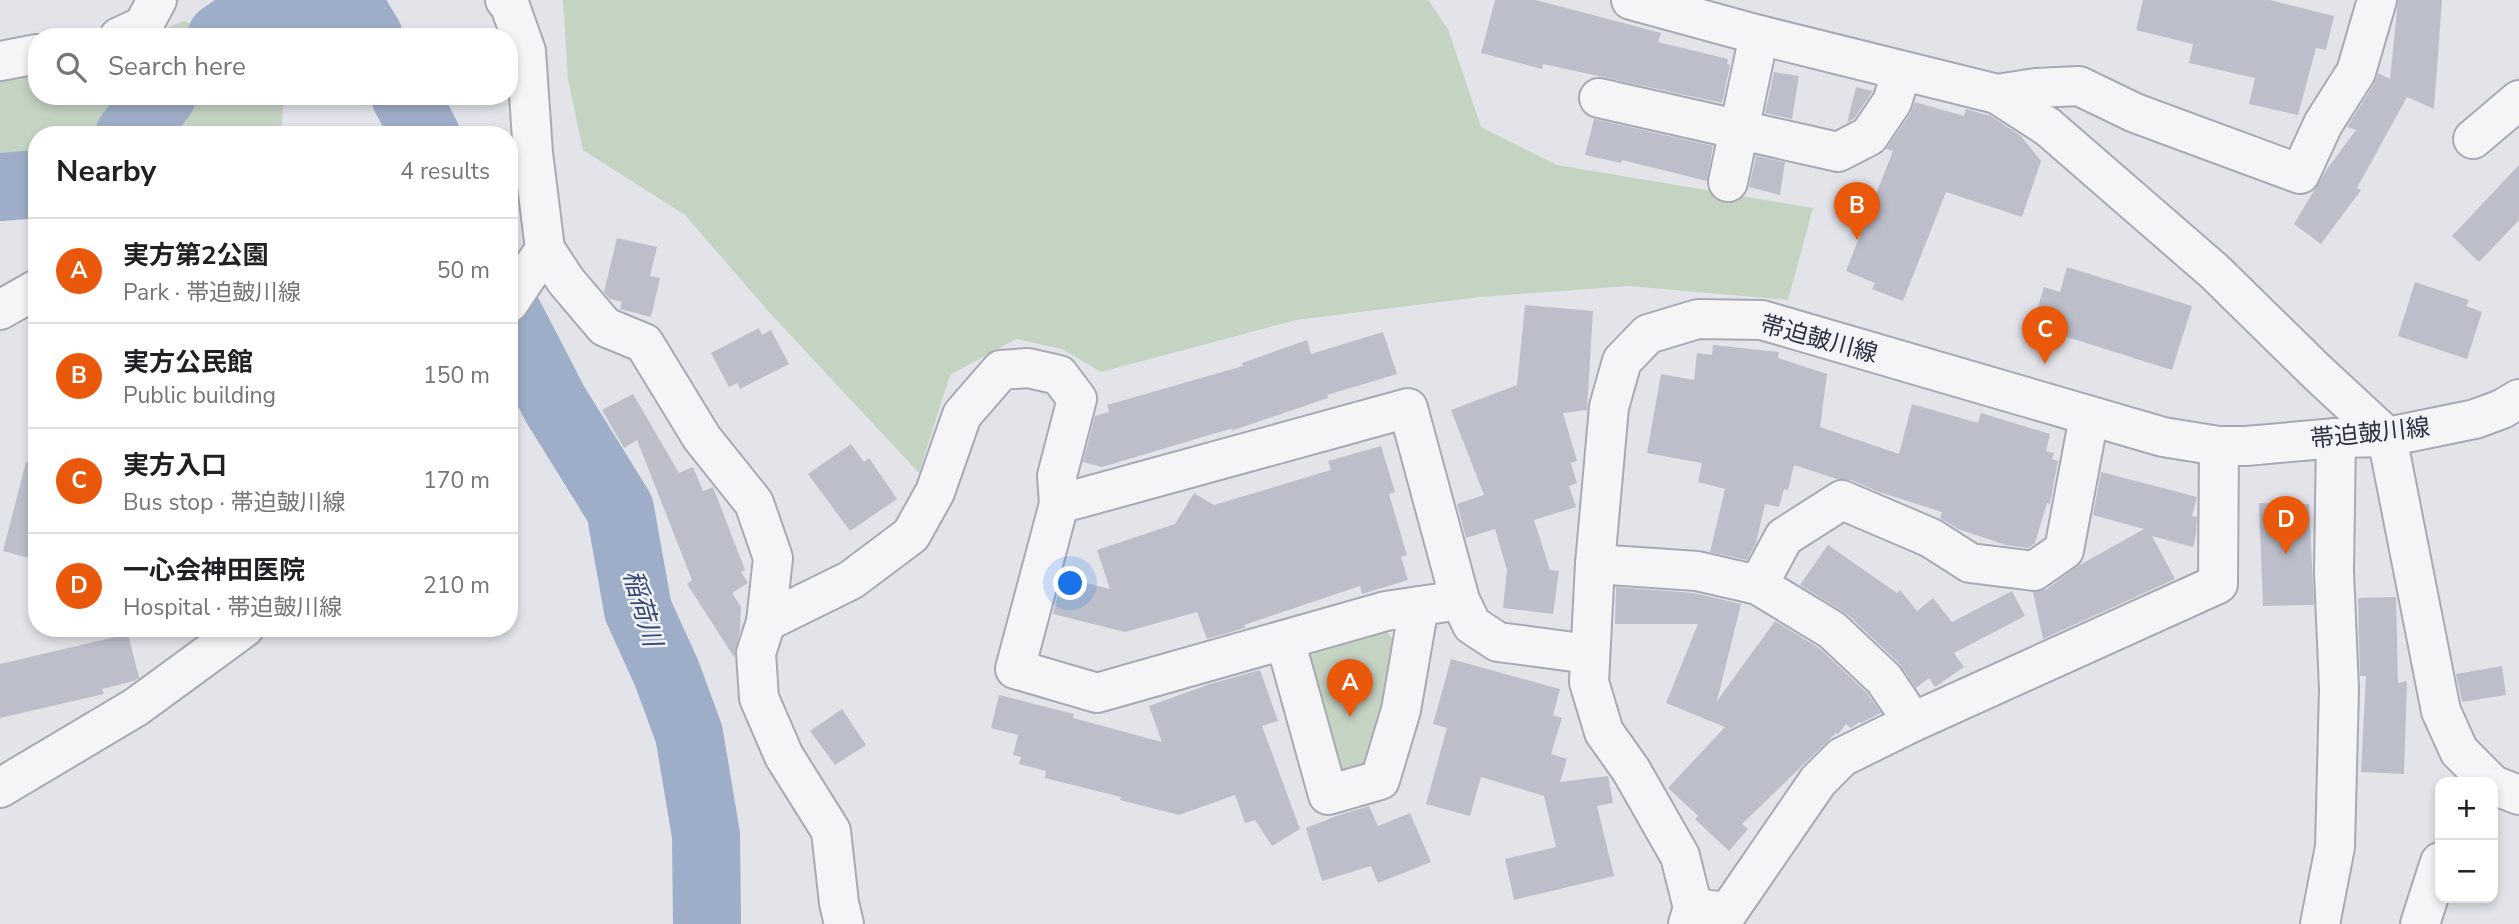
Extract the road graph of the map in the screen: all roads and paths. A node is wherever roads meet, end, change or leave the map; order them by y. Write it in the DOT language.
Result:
graph roads {
  1 [pos="158,0"];
  2 [pos="505,0"];
  3 [pos="1632,0"];
  4 [pos="2374,1"];
  5 [pos="139,28"];
  6 [pos="518,28"];
  7 [pos="518,28"];
  8 [pos="1759,35"];
  9 [pos="28,56"];
  10 [pos="0,61"];
  11 [pos="1902,71"];
  12 [pos="1997,94"];
  13 [pos="1598,98"];
  14 [pos="2519,100"];
  15 [pos="1739,130"];
  16 [pos="2473,139"];
  17 [pos="1728,182"];
  18 [pos="539,258"];
  19 [pos="518,290"];
  20 [pos="28,294"];
  21 [pos="0,310"];
  22 [pos="2519,399"];
  23 [pos="2089,417"];
  24 [pos="2387,437"];
  25 [pos="2336,438"];
  26 [pos="2219,446"];
  27 [pos="1059,505"];
  28 [pos="1595,564"];
  29 [pos="1758,585"];
  30 [pos="1460,600"];
  31 [pos="1419,606"];
  32 [pos="766,622"];
  33 [pos="232,637"];
  34 [pos="1285,640"];
  35 [pos="1589,654"];
  36 [pos="1913,722"];
  37 [pos="2486,777"];
  38 [pos="0,788"];
  39 [pos="2435,878"];
  40 [pos="1691,916"];
  41 [pos="844,924"];
  42 [pos="2320,924"];
  43 [pos="2420,924"];
  1 -- 5 [label="street"];
  2 -- 7 [label="street"];
  3 -- 8 [label="street"];
  4 -- 12 [label="street"];
  6 -- 18 [label="street"];
  8 -- 11 [label="street"];
  8 -- 15 [label="street"];
  9 -- 10 [label="street"];
  11 -- 12 [label="street"];
  11 -- 15 [label="street"];
  12 -- 24 [label="street"];
  13 -- 15 [label="street"];
  14 -- 16 [label="street"];
  15 -- 17 [label="street"];
  18 -- 19 [label="street"];
  18 -- 32 [label="street"];
  20 -- 21 [label="street"];
  22 -- 24 [label="street, 帯迫皷川線"];
  23 -- 26 [label="street, 帯迫皷川線"];
  23 -- 28 [label="street, 帯迫皷川線"];
  23 -- 29 [label="street"];
  24 -- 25 [label="street, 帯迫皷川線"];
  24 -- 37 [label="street"];
  25 -- 26 [label="street, 帯迫皷川線"];
  25 -- 42 [label="street"];
  26 -- 36 [label="street"];
  27 -- 30 [label="street"];
  27 -- 32 [label="street"];
  27 -- 34 [label="street"];
  28 -- 29 [label="street"];
  28 -- 35 [label="street, 帯迫皷川線"];
  29 -- 36 [label="street"];
  30 -- 31 [label="street"];
  30 -- 35 [label="street"];
  31 -- 34 [label="street"];
  31 -- 34 [label="street"];
  32 -- 41 [label="street"];
  33 -- 38 [label="street"];
  35 -- 40 [label="street, 帯迫皷川線"];
  36 -- 40 [label="street"];
  39 -- 43 [label="street"];
}
